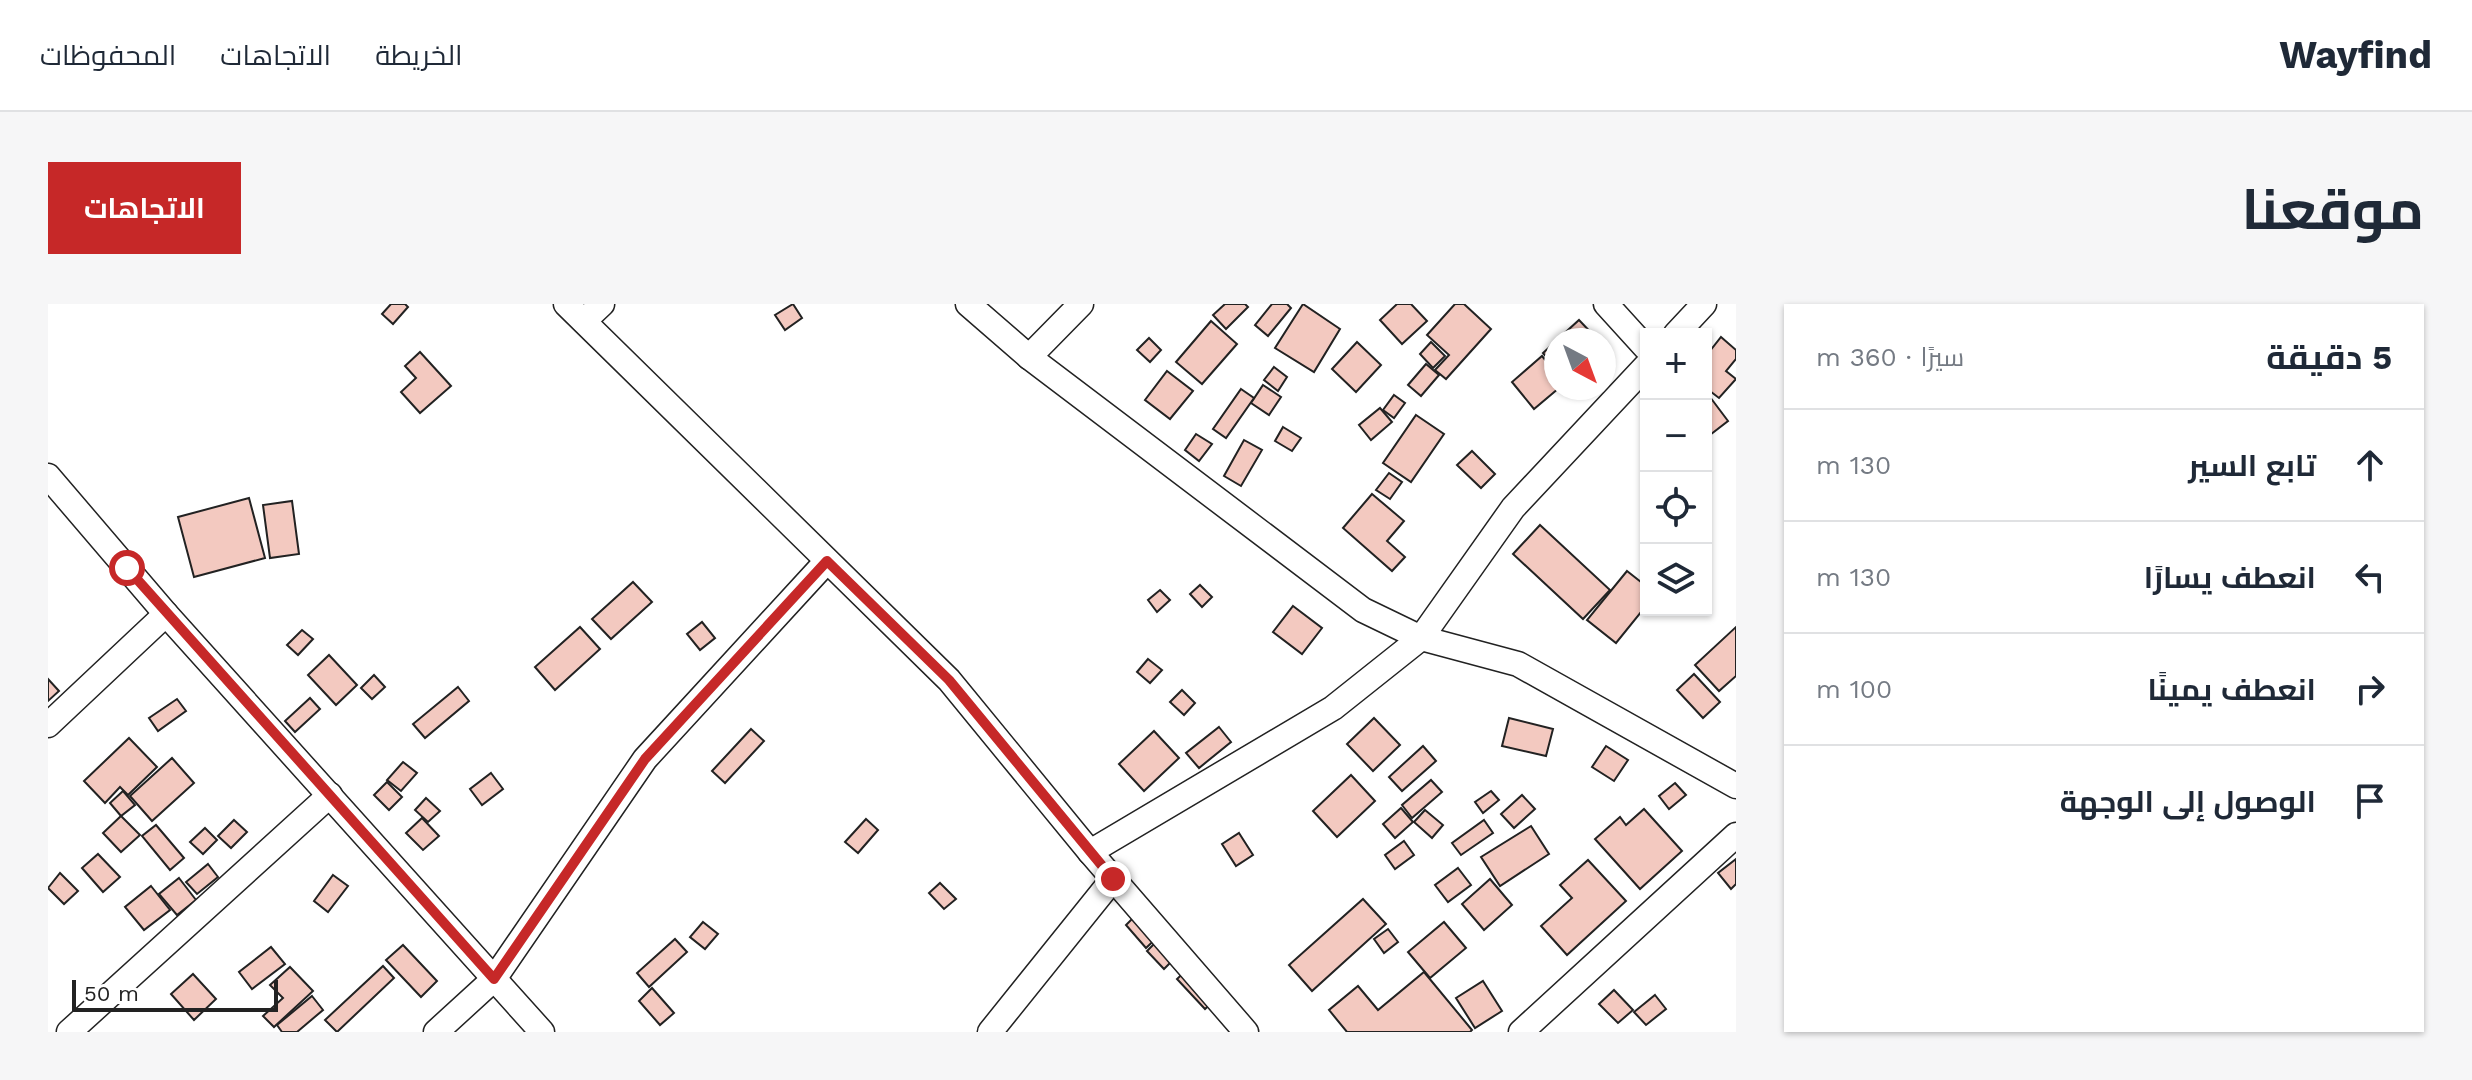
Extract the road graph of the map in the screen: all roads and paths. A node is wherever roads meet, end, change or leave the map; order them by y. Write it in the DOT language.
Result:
graph roads {
  1 [pos="602,304"];
  2 [pos="968,304"];
  3 [pos="1081,304"];
  4 [pos="1606,304"];
  5 [pos="1704,304"];
  6 [pos="575,313"];
  7 [pos="1682,328"];
  8 [pos="1640,341"];
  9 [pos="1029,357"];
  10 [pos="1640,372"];
  11 [pos="48,476"];
  12 [pos="827,561"];
  13 [pos="166,614"];
  14 [pos="1421,638"];
  15 [pos="48,725"];
  16 [pos="1736,786"];
  17 [pos="330,795"];
  18 [pos="1736,835"];
  19 [pos="1090,852"];
  20 [pos="1113,879"];
  21 [pos="494,979"];
  22 [pos="69,1032"];
  23 [pos="436,1032"];
  24 [pos="542,1032"];
  25 [pos="990,1032"];
  26 [pos="1246,1032"];
  27 [pos="1521,1032"];
  1 -- 6 [label="street"];
  2 -- 9 [label="street"];
  3 -- 9 [label="street"];
  4 -- 8 [label="street"];
  5 -- 7 [label="street"];
  6 -- 12 [label="street"];
  9 -- 14 [label="street"];
  10 -- 14 [label="street"];
  11 -- 13 [label="street"];
  12 -- 19 [label="street"];
  12 -- 21 [label="street"];
  13 -- 15 [label="street"];
  13 -- 17 [label="street"];
  14 -- 16 [label="street"];
  14 -- 19 [label="street"];
  17 -- 21 [label="street"];
  17 -- 22 [label="street"];
  18 -- 27 [label="street"];
  19 -- 20 [label="street"];
  20 -- 25 [label="street"];
  20 -- 26 [label="street"];
  21 -- 23 [label="street"];
  21 -- 24 [label="street"];
}
